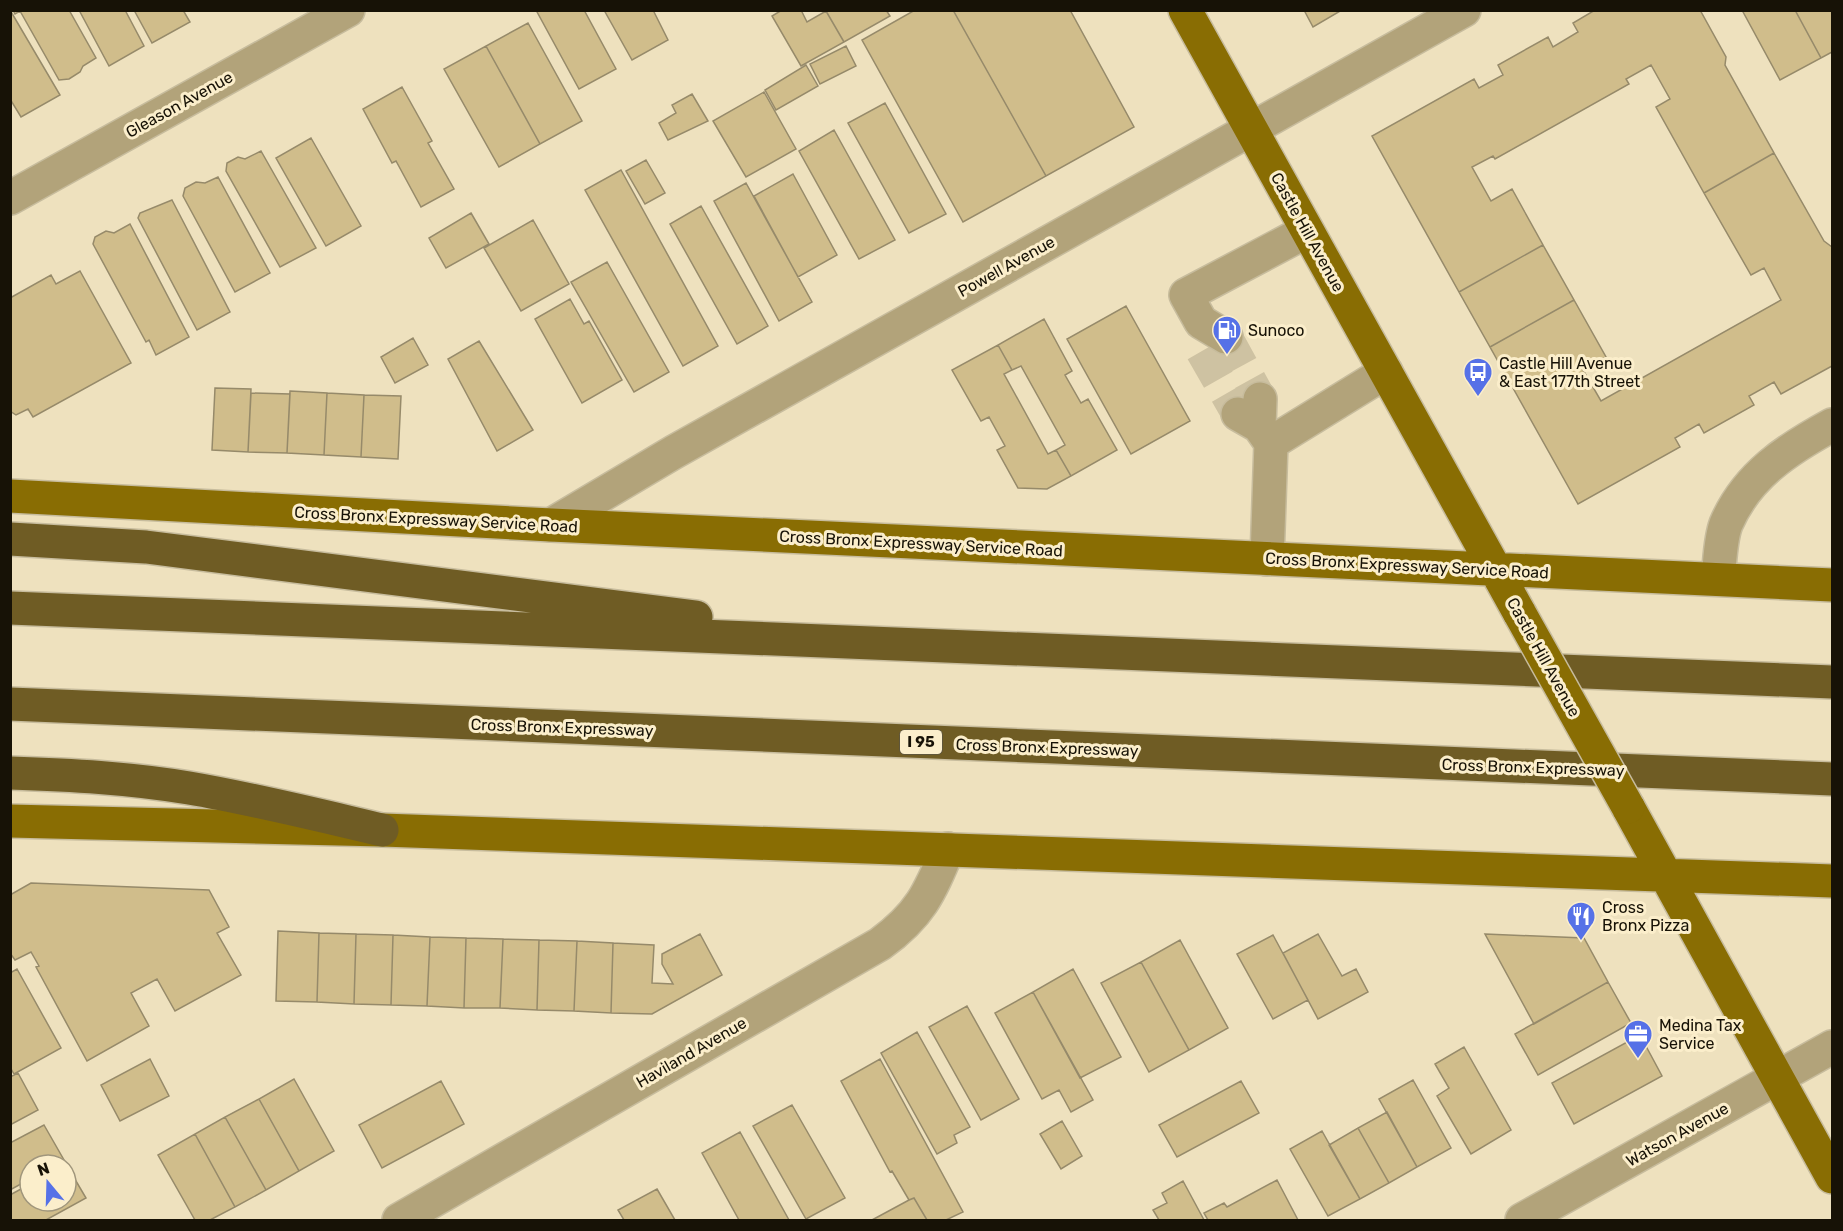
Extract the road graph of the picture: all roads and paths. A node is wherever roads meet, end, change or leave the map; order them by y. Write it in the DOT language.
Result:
graph roads {
  1 [pos="348,10"];
  2 [pos="1185,10"];
  3 [pos="1464,10"];
  4 [pos="1251,129"];
  5 [pos="10,198"];
  6 [pos="1307,231"];
  7 [pos="1210,337"];
  8 [pos="1386,372"];
  9 [pos="1833,425"];
  10 [pos="10,496"];
  11 [pos="551,525"];
  12 [pos="10,539"];
  13 [pos="1268,559"];
  14 [pos="1495,569"];
  15 [pos="1718,579"];
  16 [pos="1833,585"];
  17 [pos="10,608"];
  18 [pos="924,646"];
  19 [pos="1833,682"];
  20 [pos="10,704"];
  21 [pos="10,772"];
  22 [pos="1833,779"];
  23 [pos="10,820"];
  24 [pos="382,830"];
  25 [pos="948,849"];
  26 [pos="1666,876"];
  27 [pos="1833,882"];
  28 [pos="1833,1047"];
  29 [pos="1777,1077"];
  30 [pos="1833,1177"];
  31 [pos="399,1221"];
  32 [pos="1522,1221"];
  1 -- 5 [label="street, Gleason Avenue"];
  2 -- 4 [label="main road, Castle Hill Avenue"];
  3 -- 4 [label="street, Powell Avenue"];
  4 -- 6 [label="main road, Castle Hill Avenue"];
  4 -- 11 [label="street, Powell Avenue"];
  6 -- 7 [label="street"];
  6 -- 8 [label="main road, Castle Hill Avenue"];
  8 -- 13 [label="street"];
  8 -- 14 [label="main road, Castle Hill Avenue"];
  9 -- 15 [label="street"];
  10 -- 11 [label="main road, Cross Bronx Expressway Service Road"];
  11 -- 13 [label="main road, Cross Bronx Expressway Service Road"];
  12 -- 18 [label="highway"];
  13 -- 14 [label="main road, Cross Bronx Expressway Service Road"];
  14 -- 15 [label="main road, Cross Bronx Expressway Service Road"];
  14 -- 26 [label="main road, Castle Hill Avenue, bridge"];
  15 -- 16 [label="main road, Cross Bronx Expressway Service Road"];
  17 -- 18 [label="highway"];
  18 -- 19 [label="highway"];
  20 -- 22 [label="highway, Cross Bronx Expressway / I 95"];
  21 -- 24 [label="highway"];
  23 -- 24 [label="main road"];
  24 -- 25 [label="main road"];
  25 -- 26 [label="main road"];
  25 -- 31 [label="street, Haviland Avenue"];
  26 -- 27 [label="main road"];
  26 -- 29 [label="main road, Castle Hill Avenue"];
  28 -- 29 [label="street, Watson Avenue"];
  29 -- 30 [label="main road, Castle Hill Avenue"];
  29 -- 32 [label="street, Watson Avenue"];
}
